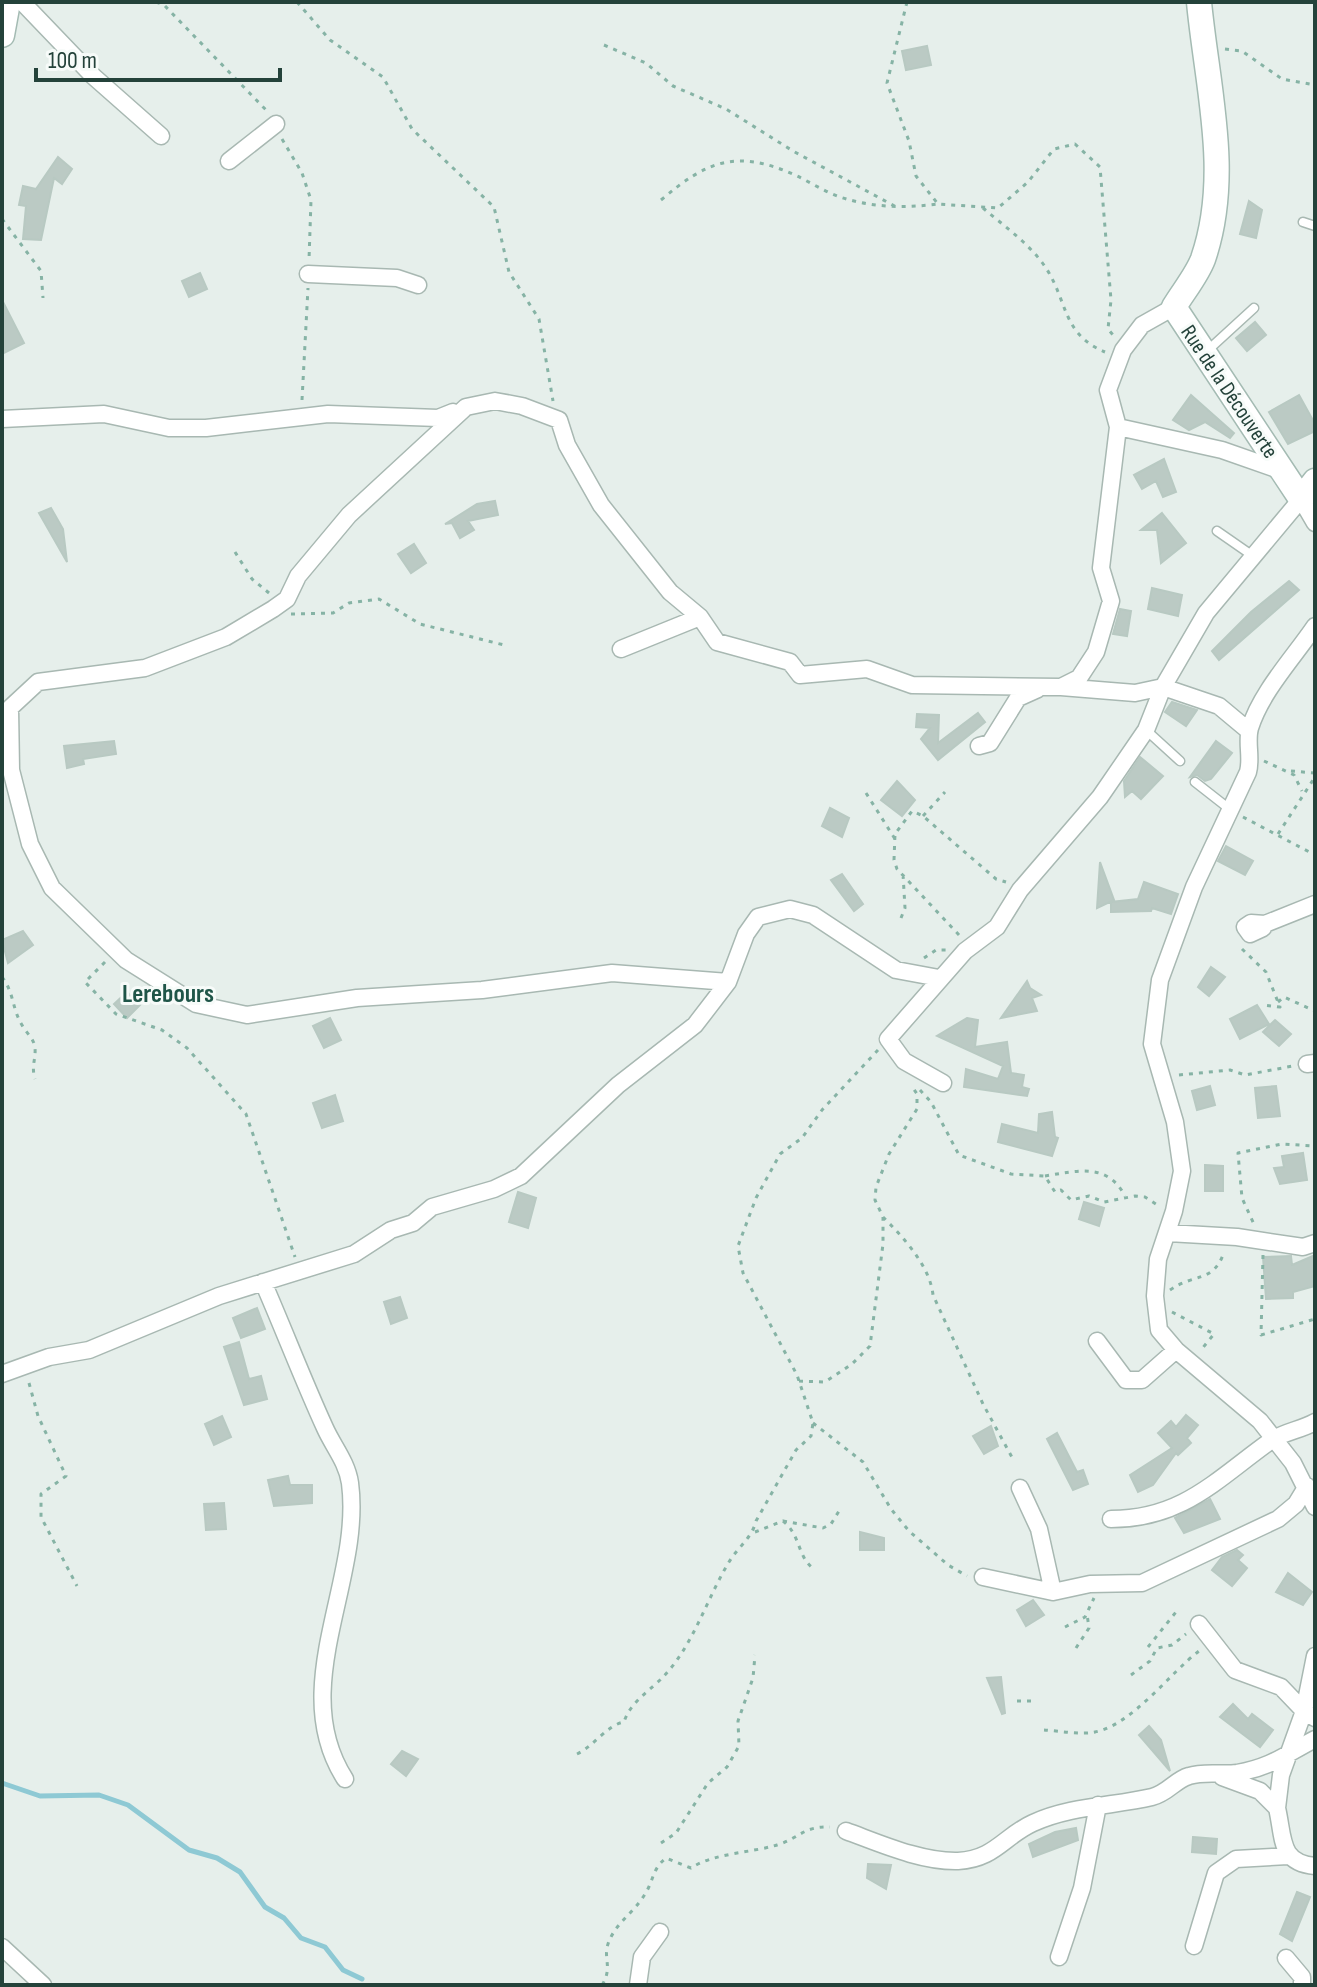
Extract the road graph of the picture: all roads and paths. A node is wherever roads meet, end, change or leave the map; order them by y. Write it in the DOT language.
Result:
graph roads {
  1 [pos="8,2"];
  2 [pos="22,2"];
  3 [pos="156,2"];
  4 [pos="297,2"];
  5 [pos="907,2"];
  6 [pos="1199,2"];
  7 [pos="2,35"];
  8 [pos="1205,41"];
  9 [pos="604,45"];
  10 [pos="1315,85"];
  11 [pos="276,124"];
  12 [pos="161,136"];
  13 [pos="229,161"];
  14 [pos="661,200"];
  15 [pos="938,204"];
  16 [pos="983,208"];
  17 [pos="900,209"];
  18 [pos="2,219"];
  19 [pos="1303,222"];
  20 [pos="1315,226"];
  21 [pos="308,274"];
  22 [pos="418,285"];
  23 [pos="43,298"];
  24 [pos="1174,307"];
  25 [pos="1254,308"];
  26 [pos="1123,350"];
  27 [pos="1203,354"];
  28 [pos="466,407"];
  29 [pos="301,416"];
  30 [pos="2,419"];
  31 [pos="559,420"];
  32 [pos="1118,427"];
  33 [pos="1282,471"];
  34 [pos="1308,490"];
  35 [pos="1315,523"];
  36 [pos="1217,531"];
  37 [pos="235,552"];
  38 [pos="1254,556"];
  39 [pos="287,599"];
  40 [pos="700,617"];
  41 [pos="1315,626"];
  42 [pos="504,645"];
  43 [pos="621,649"];
  44 [pos="1061,687"];
  45 [pos="1163,687"];
  46 [pos="1040,688"];
  47 [pos="6,710"];
  48 [pos="1146,730"];
  49 [pos="1249,731"];
  50 [pos="979,746"];
  51 [pos="1252,759"];
  52 [pos="1180,761"];
  53 [pos="1288,770"];
  54 [pos="1315,775"];
  55 [pos="1195,782"];
  56 [pos="945,792"];
  57 [pos="866,793"];
  58 [pos="1302,795"];
  59 [pos="1233,811"];
  60 [pos="923,816"];
  61 [pos="1278,834"];
  62 [pos="895,839"];
  63 [pos="1315,855"];
  64 [pos="903,874"];
  65 [pos="1020,890"];
  66 [pos="1315,904"];
  67 [pos="901,918"];
  68 [pos="1256,931"];
  69 [pos="970,948"];
  70 [pos="116,951"];
  71 [pos="902,972"];
  72 [pos="2,977"];
  73 [pos="939,978"];
  74 [pos="728,982"];
  75 [pos="1278,1002"];
  76 [pos="1262,1005"];
  77 [pos="1315,1011"];
  78 [pos="888,1039"];
  79 [pos="906,1062"];
  80 [pos="1311,1064"];
  81 [pos="35,1079"];
  82 [pos="943,1083"];
  83 [pos="1162,1085"];
  84 [pos="917,1094"];
  85 [pos="1315,1146"];
  86 [pos="1045,1176"];
  87 [pos="1125,1196"];
  88 [pos="1174,1211"];
  89 [pos="883,1217"];
  90 [pos="1168,1233"];
  91 [pos="1237,1237"];
  92 [pos="1263,1243"];
  93 [pos="1315,1243"];
  94 [pos="300,1272"];
  95 [pos="263,1282"];
  96 [pos="1158,1292"];
  97 [pos="1315,1319"];
  98 [pos="1097,1341"];
  99 [pos="1176,1350"];
  100 [pos="1193,1363"];
  101 [pos="26,1367"];
  102 [pos="2,1374"];
  103 [pos="799,1381"];
  104 [pos="1315,1422"];
  105 [pos="813,1423"];
  106 [pos="1272,1439"];
  107 [pos="1014,1461"];
  108 [pos="1307,1486"];
  109 [pos="1020,1488"];
  110 [pos="1315,1507"];
  111 [pos="839,1511"];
  112 [pos="1111,1519"];
  113 [pos="783,1521"];
  114 [pos="754,1532"];
  115 [pos="814,1569"];
  116 [pos="983,1577"];
  117 [pos="1112,1583"];
  118 [pos="77,1586"];
  119 [pos="1053,1592"];
  120 [pos="1176,1612"];
  121 [pos="1087,1614"];
  122 [pos="1199,1624"];
  123 [pos="1065,1627"];
  124 [pos="1167,1644"];
  125 [pos="1148,1647"];
  126 [pos="1076,1648"];
  127 [pos="1206,1648"];
  128 [pos="755,1655"];
  129 [pos="1314,1655"];
  130 [pos="1131,1675"];
  131 [pos="1017,1701"];
  132 [pos="1031,1701"];
  133 [pos="1309,1715"];
  134 [pos="1044,1730"];
  135 [pos="1315,1739"];
  136 [pos="577,1754"];
  137 [pos="1289,1756"];
  138 [pos="1218,1775"];
  139 [pos="345,1779"];
  140 [pos="1098,1805"];
  141 [pos="1277,1808"];
  142 [pos="846,1831"];
  143 [pos="661,1843"];
  144 [pos="1288,1856"];
  145 [pos="1315,1866"];
  146 [pos="660,1932"];
  147 [pos="1194,1946"];
  148 [pos="2,1947"];
  149 [pos="1059,1957"];
  150 [pos="1286,1958"];
  151 [pos="43,1985"];
  152 [pos="602,1985"];
  153 [pos="638,1985"];
  154 [pos="1302,1985"];
  1 -- 7 [label="street"];
  2 -- 12 [label="street"];
  3 -- 11 [label="path"];
  4 -- 31 [label="path"];
  5 -- 15 [label="path"];
  6 -- 8 [label="street, Rue de la Découverte"];
  8 -- 10 [label="path"];
  8 -- 24 [label="street, Rue de la Découverte"];
  9 -- 17 [label="path"];
  11 -- 13 [label="street"];
  11 -- 21 [label="path"];
  14 -- 17 [label="path"];
  15 -- 16 [label="path"];
  15 -- 17 [label="path"];
  16 -- 26 [label="path"];
  16 -- 26 [label="path"];
  18 -- 23 [label="path"];
  19 -- 20 [label="lane"];
  21 -- 22 [label="street"];
  21 -- 29 [label="path"];
  24 -- 26 [label="street"];
  24 -- 27 [label="street, Rue de la Découverte"];
  25 -- 27 [label="lane"];
  26 -- 32 [label="street"];
  27 -- 33 [label="street, Rue de la Découverte"];
  28 -- 29 [label="street"];
  28 -- 31 [label="street"];
  28 -- 39 [label="street"];
  29 -- 30 [label="street"];
  31 -- 40 [label="street"];
  32 -- 33 [label="street"];
  32 -- 44 [label="street"];
  33 -- 34 [label="street, Rue de la Découverte"];
  34 -- 35 [label="street"];
  34 -- 38 [label="street"];
  36 -- 38 [label="lane"];
  37 -- 39 [label="path"];
  38 -- 45 [label="street"];
  39 -- 42 [label="path"];
  39 -- 47 [label="street"];
  40 -- 43 [label="street"];
  40 -- 46 [label="street"];
  41 -- 49 [label="street"];
  44 -- 45 [label="street"];
  44 -- 46 [label="street"];
  45 -- 48 [label="street"];
  45 -- 49 [label="street"];
  46 -- 50 [label="street"];
  47 -- 70 [label="street"];
  48 -- 52 [label="lane"];
  48 -- 65 [label="street"];
  49 -- 51 [label="street"];
  51 -- 53 [label="path"];
  51 -- 59 [label="street"];
  53 -- 54 [label="path"];
  53 -- 58 [label="path"];
  54 -- 58 [label="path"];
  55 -- 59 [label="lane"];
  56 -- 60 [label="path"];
  57 -- 62 [label="path"];
  58 -- 61 [label="path"];
  59 -- 61 [label="path"];
  59 -- 83 [label="street"];
  60 -- 62 [label="path"];
  60 -- 65 [label="path"];
  61 -- 63 [label="path"];
  62 -- 64 [label="path"];
  64 -- 67 [label="path"];
  64 -- 69 [label="path"];
  65 -- 69 [label="street"];
  66 -- 68 [label="street"];
  68 -- 75 [label="path"];
  69 -- 71 [label="path"];
  69 -- 73 [label="street"];
  70 -- 74 [label="street"];
  70 -- 94 [label="path"];
  71 -- 73 [label="street"];
  71 -- 74 [label="street"];
  72 -- 81 [label="path"];
  73 -- 78 [label="street"];
  74 -- 94 [label="street"];
  75 -- 76 [label="path"];
  75 -- 77 [label="path"];
  78 -- 79 [label="street"];
  78 -- 103 [label="path"];
  79 -- 82 [label="street"];
  79 -- 86 [label="path"];
  80 -- 83 [label="path"];
  83 -- 88 [label="street"];
  84 -- 89 [label="path"];
  85 -- 92 [label="path"];
  86 -- 87 [label="path"];
  86 -- 87 [label="path"];
  87 -- 88 [label="path"];
  88 -- 90 [label="street"];
  89 -- 103 [label="path"];
  89 -- 107 [label="path"];
  90 -- 91 [label="street"];
  90 -- 96 [label="street"];
  91 -- 92 [label="street"];
  91 -- 96 [label="path"];
  92 -- 93 [label="street"];
  92 -- 97 [label="path"];
  94 -- 95 [label="street"];
  95 -- 101 [label="street"];
  95 -- 139 [label="street"];
  96 -- 99 [label="street"];
  96 -- 100 [label="path"];
  98 -- 99 [label="street"];
  99 -- 100 [label="street"];
  100 -- 106 [label="street"];
  101 -- 102 [label="street"];
  101 -- 118 [label="path"];
  103 -- 105 [label="path"];
  104 -- 106 [label="street"];
  105 -- 114 [label="path"];
  105 -- 116 [label="path"];
  106 -- 108 [label="street"];
  106 -- 112 [label="street"];
  108 -- 110 [label="street"];
  108 -- 117 [label="street"];
  109 -- 119 [label="street"];
  111 -- 113 [label="path"];
  113 -- 114 [label="path"];
  113 -- 115 [label="path"];
  114 -- 136 [label="path"];
  116 -- 119 [label="street"];
  117 -- 119 [label="street"];
  117 -- 121 [label="path"];
  120 -- 125 [label="path"];
  121 -- 123 [label="path"];
  121 -- 126 [label="path"];
  122 -- 133 [label="street"];
  124 -- 130 [label="path"];
  127 -- 134 [label="path"];
  128 -- 143 [label="path"];
  129 -- 133 [label="street"];
  131 -- 132 [label="path"];
  133 -- 137 [label="street"];
  135 -- 137 [label="street"];
  137 -- 138 [label="street"];
  137 -- 141 [label="street"];
  138 -- 140 [label="street"];
  138 -- 141 [label="street"];
  140 -- 142 [label="street"];
  140 -- 149 [label="street"];
  141 -- 144 [label="street"];
  142 -- 152 [label="path"];
  144 -- 145 [label="street"];
  144 -- 147 [label="street"];
  146 -- 153 [label="street"];
  148 -- 151 [label="street"];
  150 -- 154 [label="street"];
}
